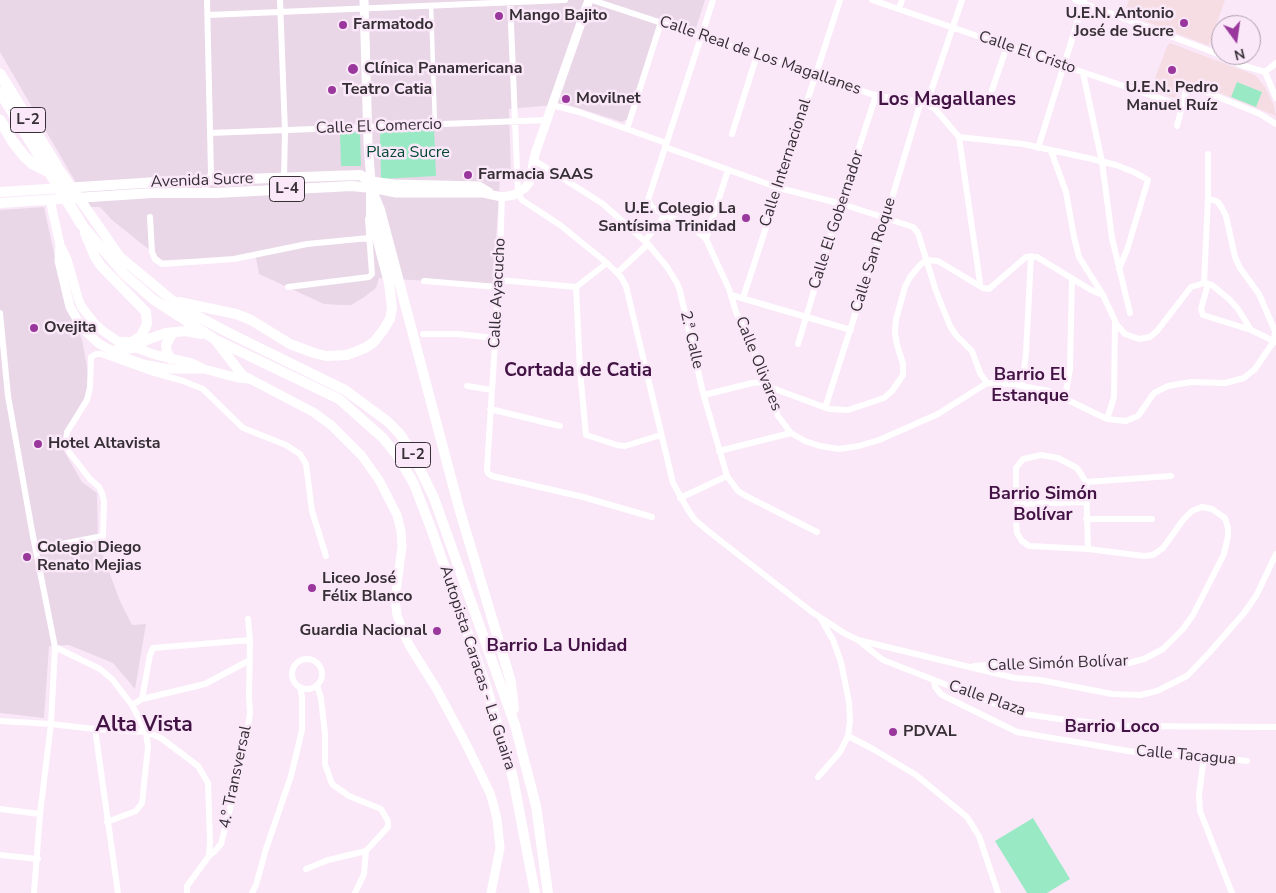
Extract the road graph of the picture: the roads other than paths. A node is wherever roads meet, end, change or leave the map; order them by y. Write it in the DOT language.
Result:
graph roads {
  1 [pos="207,0"];
  2 [pos="280,0"];
  3 [pos="565,0"];
  4 [pos="590,0"];
  5 [pos="713,0"];
  6 [pos="840,0"];
  7 [pos="872,0"];
  8 [pos="902,0"];
  9 [pos="962,0"];
  10 [pos="1075,0"];
  11 [pos="510,1"];
  12 [pos="1084,2"];
  13 [pos="431,3"];
  14 [pos="364,4"];
  15 [pos="900,9"];
  16 [pos="281,12"];
  17 [pos="208,15"];
  18 [pos="661,22"];
  19 [pos="953,28"];
  20 [pos="702,37"];
  21 [pos="1007,46"];
  22 [pos="757,54"];
  23 [pos="1276,63"];
  24 [pos="1064,66"];
  25 [pos="1265,72"];
  26 [pos="1083,73"];
  27 [pos="0,74"];
  28 [pos="816,75"];
  29 [pos="992,90"];
  30 [pos="0,92"];
  31 [pos="876,95"];
  32 [pos="1276,98"];
  33 [pos="924,102"];
  34 [pos="552,105"];
  35 [pos="1182,106"];
  36 [pos="0,120"];
  37 [pos="547,120"];
  38 [pos="515,121"];
  39 [pos="1276,124"];
  40 [pos="435,125"];
  41 [pos="1177,126"];
  42 [pos="0,127"];
  43 [pos="368,128"];
  44 [pos="627,128"];
  45 [pos="285,131"];
  46 [pos="210,133"];
  47 [pos="732,134"];
  48 [pos="959,138"];
  49 [pos="13,142"];
  50 [pos="666,145"];
  51 [pos="1038,148"];
  52 [pos="1051,151"];
  53 [pos="1208,154"];
  54 [pos="534,160"];
  55 [pos="1102,162"];
  56 [pos="53,169"];
  57 [pos="728,170"];
  58 [pos="284,178"];
  59 [pos="208,180"];
  60 [pos="371,185"];
  61 [pos="778,188"];
  62 [pos="0,192"];
  63 [pos="203,193"];
  64 [pos="518,193"];
  65 [pos="502,197"];
  66 [pos="1208,198"];
  67 [pos="53,200"];
  68 [pos="0,203"];
  69 [pos="842,204"];
  70 [pos="665,215"];
  71 [pos="150,217"];
  72 [pos="886,218"];
  73 [pos="82,225"];
  74 [pos="369,238"];
  75 [pos="706,238"];
  76 [pos="646,242"];
  77 [pos="60,245"];
  78 [pos="1031,256"];
  79 [pos="927,260"];
  80 [pos="607,263"];
  81 [pos="1120,269"];
  82 [pos="617,273"];
  83 [pos="1072,278"];
  84 [pos="424,281"];
  85 [pos="499,283"];
  86 [pos="1206,283"];
  87 [pos="980,284"];
  88 [pos="288,287"];
  89 [pos="576,287"];
  90 [pos="731,295"];
  91 [pos="1103,295"];
  92 [pos="743,298"];
  93 [pos="173,301"];
  94 [pos="0,313"];
  95 [pos="1130,313"];
  96 [pos="806,318"];
  97 [pos="1115,320"];
  98 [pos="851,330"];
  99 [pos="1251,330"];
  100 [pos="172,332"];
  101 [pos="423,334"];
  102 [pos="211,337"];
  103 [pos="495,338"];
  104 [pos="1275,339"];
  105 [pos="119,342"];
  106 [pos="798,344"];
  107 [pos="133,348"];
  108 [pos="111,351"];
  109 [pos="171,359"];
  110 [pos="204,369"];
  111 [pos="250,379"];
  112 [pos="987,383"];
  113 [pos="766,384"];
  114 [pos="467,386"];
  115 [pos="1022,386"];
  116 [pos="492,390"];
  117 [pos="704,395"];
  118 [pos="1065,397"];
  119 [pos="825,408"];
  120 [pos="490,409"];
  121 [pos="1107,419"];
  122 [pos="560,426"];
  123 [pos="791,433"];
  124 [pos="662,436"];
  125 [pos="719,451"];
  126 [pos="727,476"];
  127 [pos="1171,476"];
  128 [pos="1086,482"];
  129 [pos="1016,496"];
  130 [pos="680,498"];
  131 [pos="1086,502"];
  132 [pos="652,517"];
  133 [pos="1086,519"];
  134 [pos="1152,519"];
  135 [pos="817,532"];
  136 [pos="36,549"];
  137 [pos="1088,549"];
  138 [pos="1276,554"];
  139 [pos="326,556"];
  140 [pos="821,617"];
  141 [pos="248,619"];
  142 [pos="250,640"];
  143 [pos="858,640"];
  144 [pos="55,647"];
  145 [pos="250,660"];
  146 [pos="968,667"];
  147 [pos="934,680"];
  148 [pos="317,685"];
  149 [pos="300,687"];
  150 [pos="142,699"];
  151 [pos="132,705"];
  152 [pos="0,720"];
  153 [pos="51,724"];
  154 [pos="515,725"];
  155 [pos="1276,727"];
  156 [pos="95,729"];
  157 [pos="146,732"];
  158 [pos="848,736"];
  159 [pos="1204,756"];
  160 [pos="1248,761"];
  161 [pos="818,777"];
  162 [pos="0,809"];
  163 [pos="40,814"];
  164 [pos="107,822"];
  165 [pos="366,851"];
  166 [pos="0,855"];
  167 [pos="208,856"];
  168 [pos="38,859"];
  169 [pos="306,869"];
  170 [pos="34,893"];
  171 [pos="118,893"];
  172 [pos="187,893"];
  173 [pos="252,893"];
  174 [pos="355,893"];
  175 [pos="491,893"];
  176 [pos="535,893"];
  177 [pos="548,893"];
  178 [pos="998,893"];
  179 [pos="1232,893"];
  1 -- 17 [label="street"];
  2 -- 16 [label="street"];
  3 -- 11 [label="street"];
  4 -- 18 [label="street, Calle Real de Los Magallanes"];
  4 -- 34 [label="main road"];
  5 -- 20 [label="street"];
  6 -- 28 [label="street, Calle Internacional"];
  7 -- 15 [label="street, Calle El Cristo"];
  8 -- 15 [label="street"];
  9 -- 19 [label="street, Calle San Roque"];
  10 -- 12 [label="street"];
  11 -- 13 [label="street"];
  11 -- 38 [label="street"];
  12 -- 24 [label="street"];
  12 -- 25 [label="street"];
  13 -- 14 [label="street"];
  13 -- 40 [label="street"];
  14 -- 16 [label="street"];
  14 -- 43 [label="main road"];
  15 -- 19 [label="street, Calle El Cristo"];
  16 -- 17 [label="street"];
  16 -- 45 [label="street"];
  17 -- 46 [label="street"];
  18 -- 20 [label="street, Calle Real de Los Magallanes"];
  18 -- 44 [label="street"];
  19 -- 21 [label="street, Calle El Cristo"];
  19 -- 33 [label="street, Calle San Roque"];
  20 -- 22 [label="street, Calle Real de Los Magallanes"];
  20 -- 50 [label="street"];
  21 -- 24 [label="street, Calle El Cristo"];
  21 -- 29 [label="street"];
  22 -- 28 [label="street, Calle Real de Los Magallanes"];
  22 -- 47 [label="street"];
  23 -- 25 [label="street"];
  24 -- 26 [label="street, Calle El Cristo"];
  24 -- 51 [label="street"];
  25 -- 32 [label="street"];
  26 -- 35 [label="street, Calle El Cristo"];
  26 -- 55 [label="street"];
  27 -- 56 [label="highway, Autopista Caracas - La Guaira / L-2"];
  28 -- 31 [label="street, Calle Real de Los Magallanes"];
  28 -- 61 [label="street, Calle Internacional"];
  30 -- 56 [label="highway, Autopista Caracas - La Guaira / L-2"];
  31 -- 33 [label="street, Calle Real de Los Magallanes"];
  31 -- 69 [label="street, Calle El Gobernador"];
  33 -- 48 [label="street"];
  33 -- 72 [label="street, Calle San Roque"];
  34 -- 37 [label="main road"];
  34 -- 44 [label="street"];
  35 -- 39 [label="street"];
  35 -- 41 [label="street"];
  36 -- 49 [label="highway, Autopista Caracas - La Guaira / L-2"];
  37 -- 38 [label="street, Calle El Comercio"];
  37 -- 54 [label="main road"];
  38 -- 40 [label="street, Calle El Comercio"];
  38 -- 64 [label="street"];
  40 -- 43 [label="street, Calle El Comercio"];
  42 -- 49 [label="highway"];
  43 -- 45 [label="street, Calle El Comercio"];
  43 -- 60 [label="main road"];
  44 -- 50 [label="street"];
  45 -- 46 [label="street, Calle El Comercio"];
  45 -- 58 [label="street"];
  46 -- 59 [label="street"];
  48 -- 51 [label="street"];
  48 -- 87 [label="street"];
  49 -- 56 [label="highway, Autopista Caracas - La Guaira / L-2"];
  50 -- 57 [label="street"];
  50 -- 70 [label="street"];
  51 -- 52 [label="street"];
  52 -- 55 [label="street"];
  52 -- 91 [label="street"];
  53 -- 66 [label="street"];
  54 -- 64 [label="main road"];
  54 -- 76 [label="street, 2.ª Calle"];
  55 -- 81 [label="street"];
  55 -- 81 [label="street"];
  56 -- 73 [label="highway, Autopista Caracas - La Guaira / L-2"];
  56 -- 93 [label="main road, Autopista Caracas - La Guaira / L-2"];
  57 -- 61 [label="street"];
  57 -- 75 [label="street"];
  58 -- 59 [label="main road, Avenida Sucre / L-4"];
  58 -- 60 [label="main road, Avenida Sucre / L-4"];
  59 -- 62 [label="main road, Avenida Sucre / L-4"];
  59 -- 63 [label="street"];
  60 -- 63 [label="main road, Avenida Sucre / L-4"];
  60 -- 65 [label="main road, Avenida Sucre / L-4"];
  60 -- 74 [label="street"];
  60 -- 93 [label="main road"];
  60 -- 154 [label="main road"];
  61 -- 69 [label="street"];
  61 -- 92 [label="street, Calle Internacional"];
  63 -- 67 [label="main road, Avenida Sucre / L-4"];
  64 -- 65 [label="main road"];
  64 -- 80 [label="street"];
  65 -- 85 [label="street, Calle Ayacucho"];
  66 -- 86 [label="street"];
  66 -- 104 [label="street"];
  67 -- 68 [label="main road, Avenida Sucre / L-4"];
  67 -- 77 [label="main road"];
  69 -- 72 [label="street"];
  69 -- 96 [label="street, Calle El Gobernador"];
  70 -- 75 [label="street"];
  70 -- 76 [label="street"];
  71 -- 74 [label="street"];
  72 -- 79 [label="street"];
  72 -- 98 [label="street, Calle San Roque"];
  73 -- 102 [label="main road, Autopista Caracas - La Guaira / L-2"];
  73 -- 105 [label="main road"];
  74 -- 88 [label="street"];
  75 -- 90 [label="street, Calle Olivares"];
  76 -- 82 [label="street"];
  76 -- 117 [label="street, 2.ª Calle"];
  77 -- 105 [label="main road"];
  77 -- 108 [label="main road"];
  78 -- 79 [label="street"];
  78 -- 83 [label="street"];
  78 -- 115 [label="street"];
  79 -- 112 [label="street"];
  79 -- 119 [label="street"];
  80 -- 82 [label="street"];
  80 -- 89 [label="street"];
  81 -- 95 [label="street"];
  82 -- 124 [label="street"];
  83 -- 91 [label="street"];
  83 -- 118 [label="street"];
  84 -- 85 [label="street"];
  85 -- 89 [label="street"];
  85 -- 103 [label="street, Calle Ayacucho"];
  86 -- 97 [label="street"];
  86 -- 99 [label="street"];
  86 -- 99 [label="street"];
  89 -- 124 [label="street"];
  90 -- 92 [label="street"];
  90 -- 113 [label="street, Calle Olivares"];
  91 -- 97 [label="street"];
  92 -- 96 [label="street"];
  93 -- 154 [label="main road, Autopista Caracas - La Guaira / L-2"];
  94 -- 136 [label="street"];
  96 -- 98 [label="street"];
  96 -- 106 [label="street, Calle El Gobernador"];
  97 -- 121 [label="street"];
  98 -- 119 [label="street, Calle San Roque"];
  99 -- 104 [label="street"];
  100 -- 102 [label="main road"];
  100 -- 107 [label="main road"];
  100 -- 109 [label="main road"];
  101 -- 103 [label="street"];
  102 -- 111 [label="main road"];
  102 -- 176 [label="main road, Autopista Caracas - La Guaira / L-2"];
  103 -- 116 [label="street, Calle Ayacucho"];
  104 -- 121 [label="street"];
  105 -- 107 [label="main road"];
  107 -- 108 [label="main road"];
  107 -- 109 [label="main road"];
  108 -- 110 [label="main road"];
  109 -- 110 [label="main road"];
  110 -- 111 [label="main road"];
  111 -- 175 [label="main road"];
  112 -- 115 [label="street"];
  112 -- 123 [label="street, Calle Olivares"];
  113 -- 117 [label="street"];
  113 -- 119 [label="street"];
  113 -- 123 [label="street, Calle Olivares"];
  114 -- 116 [label="street"];
  115 -- 118 [label="street"];
  116 -- 120 [label="street, Calle Ayacucho"];
  117 -- 125 [label="street, 2.ª Calle"];
  118 -- 121 [label="street"];
  120 -- 122 [label="street"];
  120 -- 132 [label="street, Calle Ayacucho"];
  123 -- 125 [label="street"];
  124 -- 130 [label="street"];
  125 -- 126 [label="street, 2.ª Calle"];
  126 -- 130 [label="street"];
  126 -- 135 [label="street, 2.ª Calle"];
  127 -- 128 [label="street"];
  128 -- 129 [label="street"];
  128 -- 131 [label="street"];
  130 -- 140 [label="street"];
  131 -- 133 [label="street"];
  131 -- 137 [label="street, Calle Simón Bolívar"];
  133 -- 134 [label="street"];
  133 -- 137 [label="street"];
  136 -- 139 [label="street"];
  136 -- 144 [label="street"];
  137 -- 146 [label="street, Calle Simón Bolívar"];
  138 -- 146 [label="street"];
  140 -- 143 [label="street"];
  140 -- 158 [label="street"];
  141 -- 142 [label="street, 4.° Transversal"];
  142 -- 145 [label="street, 4.° Transversal"];
  142 -- 150 [label="street"];
  143 -- 146 [label="street"];
  143 -- 147 [label="street, Calle Plaza"];
  144 -- 151 [label="street"];
  144 -- 153 [label="street"];
  145 -- 150 [label="street"];
  145 -- 167 [label="street, 4.° Transversal"];
  147 -- 155 [label="street, Calle Plaza"];
  147 -- 159 [label="street, Calle Tacagua"];
  148 -- 149 [label="street"];
  148 -- 149 [label="street"];
  148 -- 165 [label="street"];
  149 -- 173 [label="street"];
  150 -- 151 [label="street"];
  151 -- 157 [label="street"];
  152 -- 153 [label="street"];
  153 -- 156 [label="street"];
  153 -- 163 [label="street"];
  154 -- 177 [label="main road, Autopista Caracas - La Guaira / L-2"];
  156 -- 157 [label="street"];
  156 -- 164 [label="street"];
  157 -- 164 [label="street"];
  157 -- 167 [label="street"];
  158 -- 161 [label="street"];
  158 -- 178 [label="street"];
  159 -- 160 [label="street, Calle Tacagua"];
  159 -- 179 [label="street"];
  162 -- 163 [label="street"];
  163 -- 168 [label="street"];
  164 -- 171 [label="street"];
  165 -- 169 [label="street"];
  165 -- 174 [label="street"];
  166 -- 168 [label="street"];
  167 -- 172 [label="street, 4.° Transversal"];
  168 -- 170 [label="street"];
}
